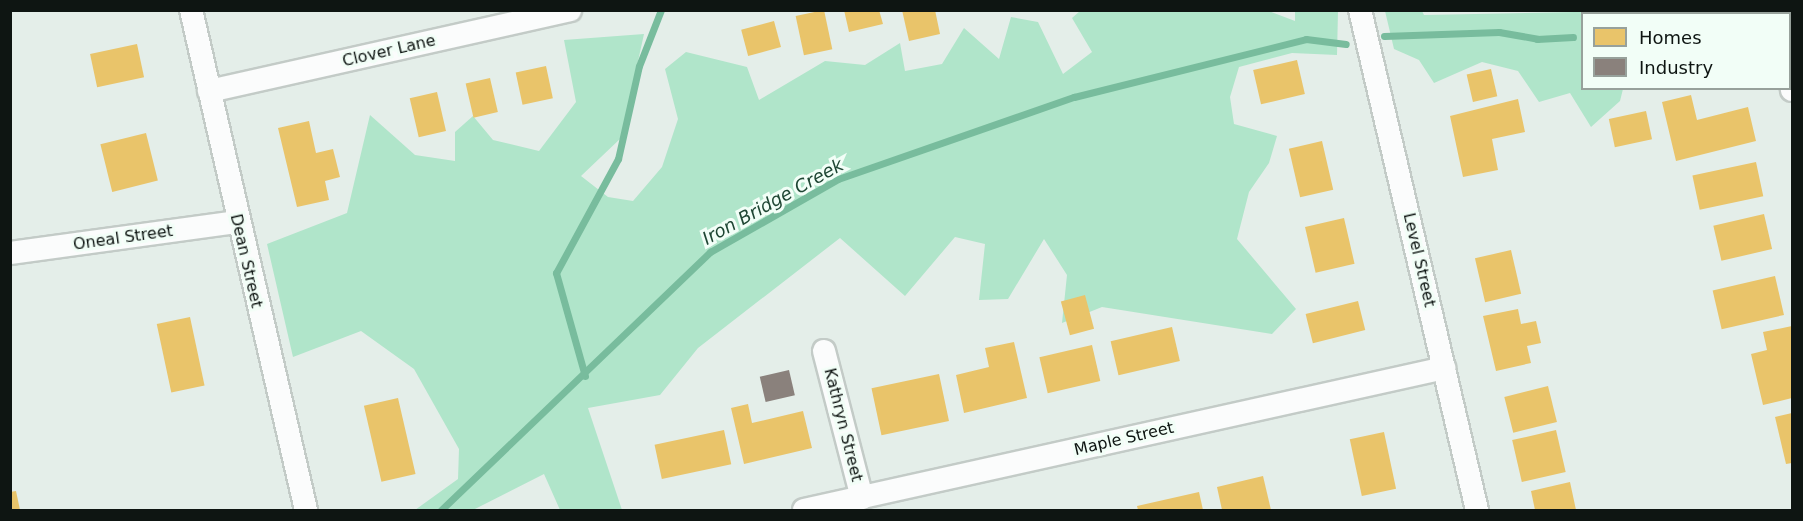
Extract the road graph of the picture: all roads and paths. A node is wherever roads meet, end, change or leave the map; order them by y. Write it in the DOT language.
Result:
graph roads {
  1 [pos="191,10"];
  2 [pos="570,10"];
  3 [pos="1360,10"];
  4 [pos="545,13"];
  5 [pos="209,91"];
  6 [pos="236,222"];
  7 [pos="10,253"];
  8 [pos="824,351"];
  9 [pos="1444,368"];
  10 [pos="861,498"];
  11 [pos="306,510"];
  12 [pos="804,510"];
  13 [pos="1477,510"];
  1 -- 5 [label="street, Dean Street"];
  2 -- 4 [label="street, Clover Lane"];
  3 -- 9 [label="street, Level Street"];
  4 -- 5 [label="street, Clover Lane"];
  5 -- 6 [label="street, Dean Street"];
  6 -- 7 [label="street, Oneal Street"];
  6 -- 11 [label="street, Dean Street"];
  8 -- 10 [label="street, Kathryn Street"];
  9 -- 10 [label="street, Maple Street"];
  9 -- 13 [label="street, Level Street"];
  10 -- 12 [label="street, Maple Street"];
}
